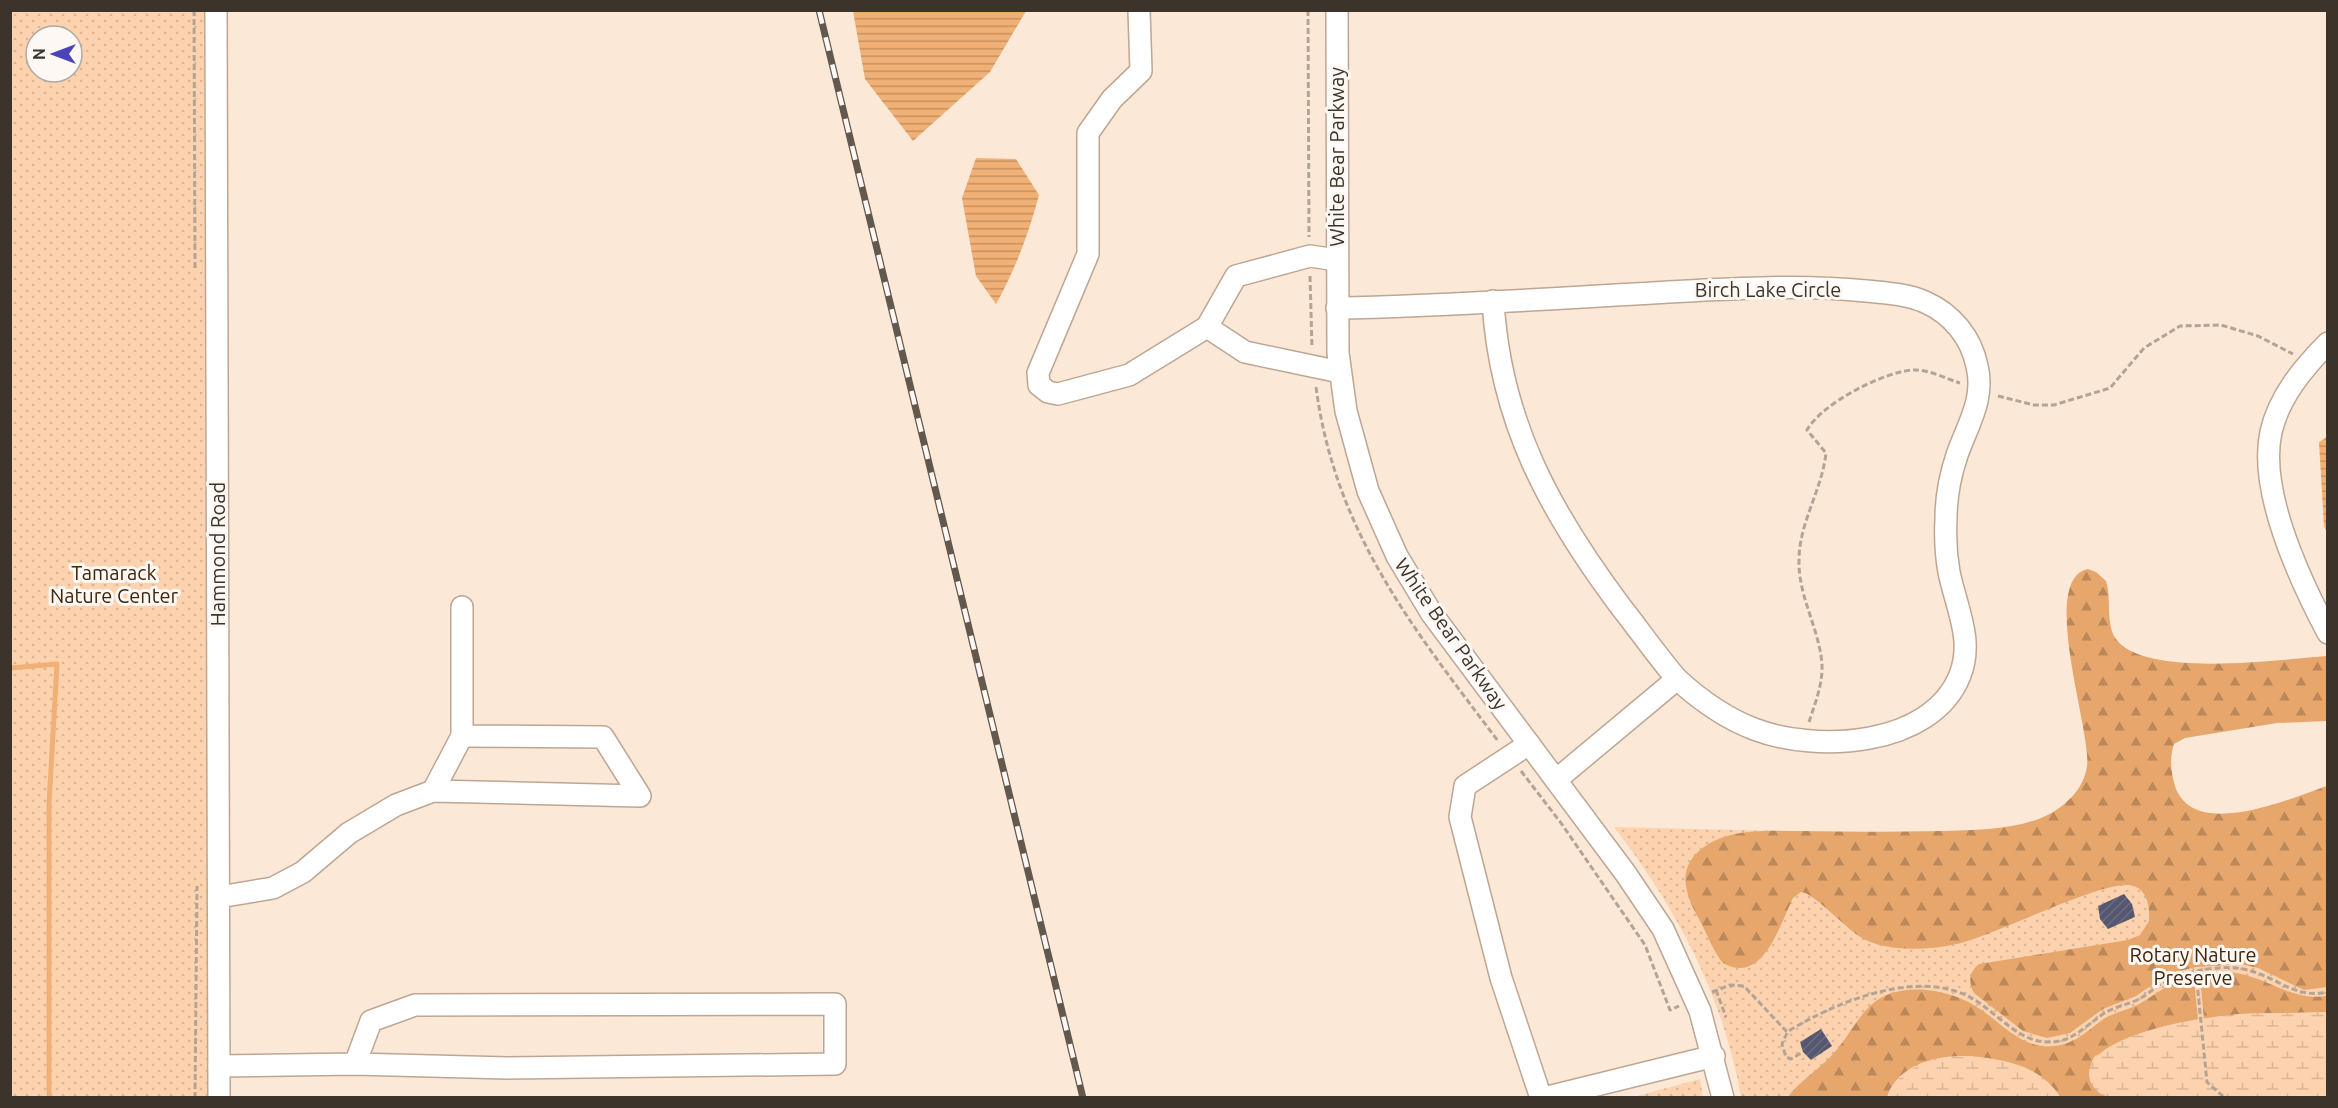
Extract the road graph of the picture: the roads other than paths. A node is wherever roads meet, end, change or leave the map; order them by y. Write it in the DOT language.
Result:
graph roads {
  1 [pos="216,10"];
  2 [pos="1139,10"];
  3 [pos="1337,10"];
  4 [pos="1337,260"];
  5 [pos="1493,301"];
  6 [pos="1337,308"];
  7 [pos="1207,327"];
  8 [pos="2328,343"];
  9 [pos="1340,372"];
  10 [pos="462,607"];
  11 [pos="2328,633"];
  12 [pos="1677,679"];
  13 [pos="462,736"];
  14 [pos="1529,744"];
  15 [pos="1556,780"];
  16 [pos="433,791"];
  17 [pos="219,897"];
  18 [pos="1714,1056"];
  19 [pos="355,1064"];
  20 [pos="219,1066"];
  21 [pos="1594,1090"];
  22 [pos="219,1098"];
  23 [pos="1542,1098"];
  24 [pos="1722,1098"];
  1 -- 17 [label="street, Hammond Road"];
  2 -- 7 [label="street"];
  3 -- 4 [label="street, White Bear Parkway"];
  4 -- 6 [label="street, White Bear Parkway"];
  4 -- 7 [label="street"];
  5 -- 6 [label="street, Birch Lake Circle"];
  5 -- 12 [label="street, Birch Lake Circle"];
  5 -- 12 [label="street, Birch Lake Circle"];
  6 -- 9 [label="street, White Bear Parkway"];
  7 -- 9 [label="street"];
  8 -- 11 [label="street"];
  9 -- 14 [label="street, White Bear Parkway"];
  10 -- 13 [label="street"];
  12 -- 15 [label="street"];
  13 -- 16 [label="street"];
  13 -- 16 [label="street"];
  14 -- 15 [label="street, White Bear Parkway"];
  14 -- 23 [label="street"];
  15 -- 18 [label="street, White Bear Parkway"];
  16 -- 17 [label="street"];
  17 -- 20 [label="street, Hammond Road"];
  18 -- 21 [label="street"];
  18 -- 24 [label="street, White Bear Parkway"];
  19 -- 19 [label="street"];
  19 -- 20 [label="street"];
  20 -- 22 [label="street, Hammond Road"];
  21 -- 23 [label="street"];
}
